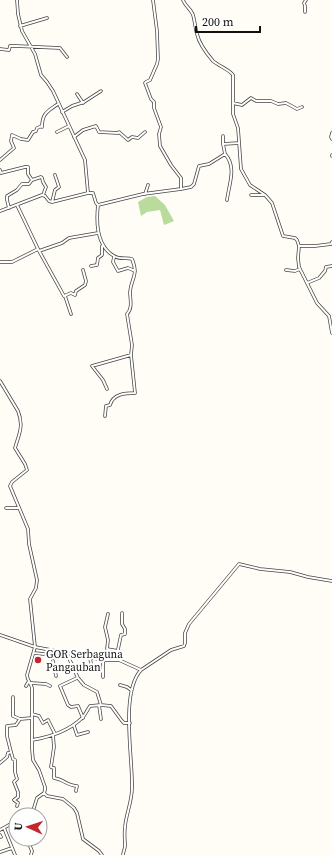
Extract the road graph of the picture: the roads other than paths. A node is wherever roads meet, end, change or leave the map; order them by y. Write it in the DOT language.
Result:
graph roads {
  1 [pos="17,0"];
  2 [pos="153,0"];
  3 [pos="183,0"];
  4 [pos="306,0"];
  5 [pos="305,12"];
  6 [pos="47,18"];
  7 [pos="20,26"];
  8 [pos="30,46"];
  9 [pos="0,49"];
  10 [pos="67,56"];
  11 [pos="101,91"];
  12 [pos="77,94"];
  13 [pos="83,103"];
  14 [pos="232,103"];
  15 [pos="58,104"];
  16 [pos="302,107"];
  17 [pos="62,112"];
  18 [pos="69,126"];
  19 [pos="58,132"];
  20 [pos="145,132"];
  21 [pos="332,133"];
  22 [pos="223,136"];
  23 [pos="74,137"];
  24 [pos="332,139"];
  25 [pos="239,143"];
  26 [pos="223,144"];
  27 [pos="225,154"];
  28 [pos="0,160"];
  29 [pos="0,170"];
  30 [pos="56,175"];
  31 [pos="32,180"];
  32 [pos="148,185"];
  33 [pos="182,189"];
  34 [pos="88,193"];
  35 [pos="144,194"];
  36 [pos="251,195"];
  37 [pos="265,195"];
  38 [pos="43,196"];
  39 [pos="227,200"];
  40 [pos="52,202"];
  41 [pos="17,205"];
  42 [pos="98,205"];
  43 [pos="9,208"];
  44 [pos="0,211"];
  45 [pos="98,233"];
  46 [pos="332,242"];
  47 [pos="104,246"];
  48 [pos="299,246"];
  49 [pos="38,250"];
  50 [pos="114,257"];
  51 [pos="0,262"];
  52 [pos="91,266"];
  53 [pos="332,266"];
  54 [pos="83,270"];
  55 [pos="286,270"];
  56 [pos="300,270"];
  57 [pos="135,271"];
  58 [pos="307,283"];
  59 [pos="65,296"];
  60 [pos="71,314"];
  61 [pos="332,333"];
  62 [pos="130,355"];
  63 [pos="0,381"];
  64 [pos="107,389"];
  65 [pos="105,416"];
  66 [pos="6,508"];
  67 [pos="19,508"];
  68 [pos="332,581"];
  69 [pos="122,613"];
  70 [pos="108,614"];
  71 [pos="0,635"];
  72 [pos="35,647"];
  73 [pos="118,651"];
  74 [pos="34,653"];
  75 [pos="67,653"];
  76 [pos="44,654"];
  77 [pos="90,658"];
  78 [pos="116,659"];
  79 [pos="103,660"];
  80 [pos="53,661"];
  81 [pos="72,664"];
  82 [pos="92,669"];
  83 [pos="141,670"];
  84 [pos="55,671"];
  85 [pos="56,676"];
  86 [pos="103,676"];
  87 [pos="78,678"];
  88 [pos="30,682"];
  89 [pos="120,685"];
  90 [pos="26,686"];
  91 [pos="50,686"];
  92 [pos="131,690"];
  93 [pos="12,697"];
  94 [pos="100,705"];
  95 [pos="32,714"];
  96 [pos="32,718"];
  97 [pos="83,718"];
  98 [pos="20,719"];
  99 [pos="101,719"];
  100 [pos="130,723"];
  101 [pos="74,726"];
  102 [pos="88,732"];
  103 [pos="54,735"];
  104 [pos="32,740"];
  105 [pos="11,752"];
  106 [pos="0,763"];
  107 [pos="76,791"];
  108 [pos="44,793"];
  109 [pos="17,806"];
  110 [pos="34,807"];
  111 [pos="8,826"];
  112 [pos="4,828"];
  113 [pos="0,830"];
  114 [pos="12,848"];
  115 [pos="0,852"];
  116 [pos="15,855"];
  117 [pos="102,855"];
  118 [pos="123,855"];
  1 -- 7 [label="street"];
  2 -- 33 [label="street"];
  3 -- 14 [label="street"];
  4 -- 5 [label="street"];
  6 -- 7 [label="street"];
  7 -- 8 [label="street"];
  8 -- 9 [label="street"];
  8 -- 10 [label="street"];
  8 -- 15 [label="street"];
  11 -- 13 [label="street"];
  12 -- 13 [label="street"];
  13 -- 17 [label="street"];
  14 -- 16 [label="street"];
  14 -- 25 [label="street"];
  15 -- 17 [label="street"];
  15 -- 28 [label="street"];
  17 -- 18 [label="street"];
  18 -- 19 [label="street"];
  18 -- 23 [label="street"];
  20 -- 23 [label="street"];
  21 -- 24 [label="street"];
  22 -- 26 [label="street"];
  23 -- 34 [label="street"];
  25 -- 26 [label="street"];
  25 -- 37 [label="street"];
  26 -- 27 [label="street"];
  27 -- 33 [label="street"];
  27 -- 39 [label="street"];
  29 -- 31 [label="street"];
  30 -- 40 [label="street"];
  31 -- 38 [label="street"];
  31 -- 43 [label="street"];
  32 -- 35 [label="street"];
  33 -- 35 [label="street"];
  34 -- 40 [label="street"];
  34 -- 42 [label="street"];
  35 -- 42 [label="street"];
  36 -- 37 [label="street"];
  37 -- 48 [label="street"];
  38 -- 40 [label="street"];
  38 -- 41 [label="street"];
  41 -- 43 [label="street"];
  41 -- 49 [label="street"];
  42 -- 45 [label="street"];
  43 -- 44 [label="street"];
  45 -- 47 [label="street"];
  45 -- 49 [label="street"];
  46 -- 48 [label="street"];
  47 -- 50 [label="street"];
  47 -- 52 [label="street"];
  48 -- 56 [label="street"];
  49 -- 51 [label="street"];
  49 -- 59 [label="street"];
  50 -- 57 [label="street"];
  50 -- 57 [label="street"];
  53 -- 58 [label="street"];
  54 -- 59 [label="street"];
  55 -- 56 [label="street"];
  56 -- 58 [label="street"];
  57 -- 62 [label="street"];
  58 -- 61 [label="street"];
  59 -- 60 [label="street"];
  62 -- 64 [label="street"];
  62 -- 65 [label="street"];
  63 -- 67 [label="street"];
  66 -- 67 [label="street"];
  67 -- 72 [label="street"];
  68 -- 83 [label="street"];
  69 -- 73 [label="street"];
  70 -- 73 [label="street"];
  71 -- 72 [label="street"];
  72 -- 74 [label="street"];
  72 -- 75 [label="street"];
  73 -- 78 [label="street"];
  74 -- 76 [label="street"];
  74 -- 88 [label="street"];
  75 -- 77 [label="street"];
  75 -- 81 [label="street"];
  77 -- 79 [label="street"];
  77 -- 82 [label="street"];
  78 -- 79 [label="street"];
  78 -- 83 [label="street"];
  79 -- 86 [label="street"];
  80 -- 84 [label="street"];
  81 -- 84 [label="street"];
  81 -- 87 [label="street"];
  83 -- 92 [label="street"];
  84 -- 85 [label="street"];
  87 -- 94 [label="street"];
  87 -- 97 [label="street"];
  88 -- 90 [label="street"];
  88 -- 91 [label="street"];
  88 -- 95 [label="street"];
  89 -- 92 [label="street"];
  92 -- 100 [label="street"];
  93 -- 98 [label="street"];
  94 -- 97 [label="street"];
  94 -- 99 [label="street"];
  94 -- 100 [label="street"];
  95 -- 96 [label="street"];
  95 -- 103 [label="street"];
  96 -- 98 [label="street"];
  96 -- 104 [label="street"];
  97 -- 101 [label="street"];
  98 -- 105 [label="street"];
  100 -- 118 [label="street"];
  101 -- 102 [label="street"];
  101 -- 103 [label="street"];
  103 -- 104 [label="street"];
  103 -- 107 [label="street"];
  104 -- 108 [label="street"];
  105 -- 106 [label="street"];
  105 -- 109 [label="street"];
  108 -- 110 [label="street"];
  108 -- 117 [label="street"];
  111 -- 112 [label="street"];
  112 -- 113 [label="street"];
  112 -- 114 [label="street"];
  114 -- 115 [label="street"];
  114 -- 116 [label="street"];
}
